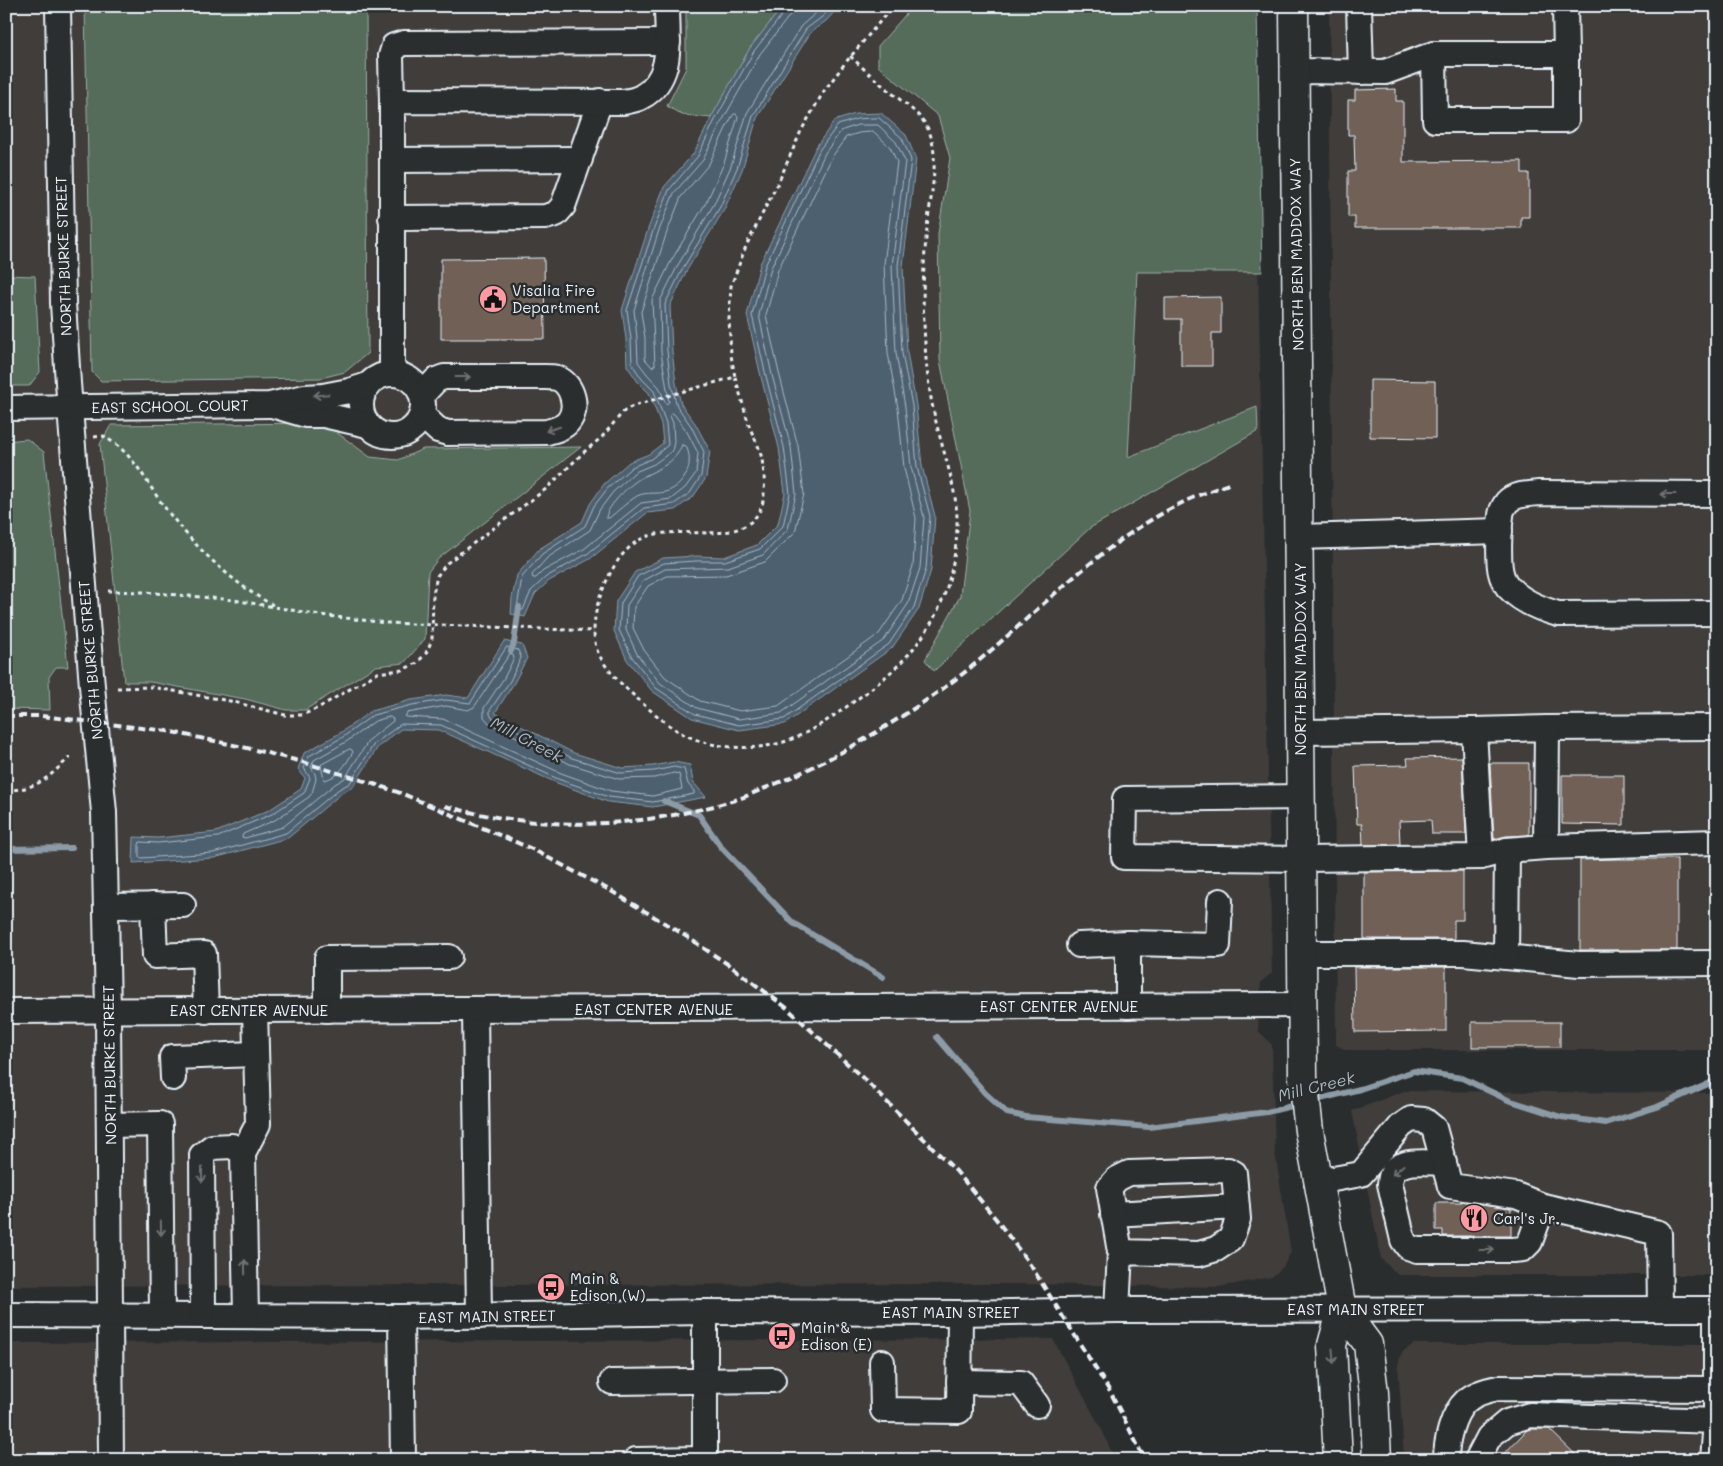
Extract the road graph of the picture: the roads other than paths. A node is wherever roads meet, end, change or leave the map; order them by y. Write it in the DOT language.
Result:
graph roads {
  1 [pos="58,6"];
  2 [pos="667,6"];
  3 [pos="1294,6"];
  4 [pos="1359,6"];
  5 [pos="1565,6"];
  6 [pos="668,42"];
  7 [pos="1434,54"];
  8 [pos="1566,54"];
  9 [pos="1295,71"];
  10 [pos="1361,72"];
  11 [pos="392,102"];
  12 [pos="600,102"];
  13 [pos="580,159"];
  14 [pos="392,160"];
  15 [pos="391,218"];
  16 [pos="392,374"];
  17 [pos="368,384"];
  18 [pos="270,405"];
  19 [pos="422,405"];
  20 [pos="6,408"];
  21 [pos="69,408"];
  22 [pos="368,425"];
  23 [pos="1717,494"];
  24 [pos="1500,531"];
  25 [pos="1299,537"];
  26 [pos="1717,613"];
  27 [pos="1717,727"];
  28 [pos="1547,728"];
  29 [pos="1474,730"];
  30 [pos="1300,732"];
  31 [pos="1302,797"];
  32 [pos="1717,842"];
  33 [pos="1546,847"];
  34 [pos="1507,850"];
  35 [pos="1480,857"];
  36 [pos="1301,859"];
  37 [pos="1220,901"];
  38 [pos="153,905"];
  39 [pos="182,905"];
  40 [pos="106,906"];
  41 [pos="1079,944"];
  42 [pos="1128,944"];
  43 [pos="1302,953"];
  44 [pos="449,957"];
  45 [pos="1506,957"];
  46 [pos="1717,963"];
  47 [pos="1302,1004"];
  48 [pos="1128,1006"];
  49 [pos="255,1010"];
  50 [pos="327,1010"];
  51 [pos="475,1010"];
  52 [pos="6,1011"];
  53 [pos="108,1011"];
  54 [pos="206,1011"];
  55 [pos="256,1054"];
  56 [pos="173,1078"];
  57 [pos="109,1125"];
  58 [pos="243,1153"];
  59 [pos="1444,1164"];
  60 [pos="1317,1182"];
  61 [pos="1543,1206"];
  62 [pos="1237,1207"];
  63 [pos="1113,1214"];
  64 [pos="1120,1252"];
  65 [pos="1660,1308"];
  66 [pos="1342,1309"];
  67 [pos="1716,1309"];
  68 [pos="1118,1310"];
  69 [pos="705,1312"];
  70 [pos="960,1313"];
  71 [pos="6,1315"];
  72 [pos="111,1315"];
  73 [pos="162,1315"];
  74 [pos="203,1315"];
  75 [pos="246,1316"];
  76 [pos="479,1316"];
  77 [pos="401,1317"];
  78 [pos="882,1362"];
  79 [pos="773,1380"];
  80 [pos="705,1381"];
  81 [pos="612,1382"];
  82 [pos="959,1382"];
  83 [pos="1716,1390"];
  84 [pos="1038,1405"];
  85 [pos="1716,1421"];
  86 [pos="705,1459"];
  87 [pos="111,1460"];
  88 [pos="403,1460"];
  89 [pos="636,1460"];
  90 [pos="1338,1460"];
  91 [pos="1377,1460"];
  92 [pos="1446,1460"];
  93 [pos="1477,1460"];
  94 [pos="1713,1460"];
  1 -- 21 [label="street, NORTH BURKE STREET"];
  2 -- 6 [label="street"];
  3 -- 9 [label="main road, NORTH BEN MADDOX WAY"];
  4 -- 10 [label="street"];
  5 -- 8 [label="street"];
  6 -- 11 [label="street"];
  6 -- 12 [label="street"];
  7 -- 8 [label="street"];
  7 -- 8 [label="street"];
  7 -- 10 [label="street"];
  9 -- 10 [label="street"];
  9 -- 25 [label="main road, NORTH BEN MADDOX WAY"];
  11 -- 12 [label="street"];
  11 -- 14 [label="street"];
  12 -- 13 [label="street"];
  13 -- 14 [label="street"];
  13 -- 15 [label="street"];
  14 -- 15 [label="street"];
  15 -- 16 [label="street"];
  16 -- 17 [label="street, EAST SCHOOL COURT"];
  16 -- 19 [label="street"];
  17 -- 18 [label="street, EAST SCHOOL COURT, one-way"];
  17 -- 22 [label="street"];
  18 -- 21 [label="street, EAST SCHOOL COURT"];
  18 -- 22 [label="street, EAST SCHOOL COURT"];
  19 -- 19 [label="street, one-way"];
  19 -- 22 [label="street, EAST SCHOOL COURT"];
  20 -- 21 [label="street, EAST SCHOOL COURT"];
  21 -- 40 [label="street, NORTH BURKE STREET"];
  23 -- 24 [label="street, one-way"];
  24 -- 25 [label="street"];
  24 -- 26 [label="street"];
  25 -- 30 [label="main road, NORTH BEN MADDOX WAY"];
  27 -- 28 [label="street"];
  28 -- 29 [label="street"];
  28 -- 33 [label="street"];
  29 -- 30 [label="street"];
  29 -- 35 [label="street"];
  30 -- 31 [label="main road, NORTH BEN MADDOX WAY"];
  31 -- 36 [label="main road, NORTH BEN MADDOX WAY"];
  31 -- 36 [label="street"];
  32 -- 33 [label="street"];
  33 -- 34 [label="street"];
  34 -- 35 [label="street"];
  34 -- 45 [label="street"];
  35 -- 36 [label="street"];
  36 -- 43 [label="main road, NORTH BEN MADDOX WAY"];
  37 -- 42 [label="street"];
  38 -- 39 [label="street"];
  38 -- 40 [label="street"];
  38 -- 54 [label="street"];
  40 -- 53 [label="street, NORTH BURKE STREET"];
  41 -- 42 [label="street"];
  42 -- 48 [label="street"];
  43 -- 45 [label="street"];
  43 -- 47 [label="main road, NORTH BEN MADDOX WAY"];
  44 -- 50 [label="street"];
  45 -- 46 [label="street"];
  47 -- 48 [label="street, EAST CENTER AVENUE"];
  47 -- 60 [label="main road, NORTH BEN MADDOX WAY"];
  48 -- 51 [label="street, EAST CENTER AVENUE"];
  49 -- 50 [label="street, EAST CENTER AVENUE"];
  49 -- 54 [label="street, EAST CENTER AVENUE"];
  49 -- 55 [label="street"];
  50 -- 51 [label="street, EAST CENTER AVENUE"];
  51 -- 76 [label="street"];
  52 -- 53 [label="street, EAST CENTER AVENUE"];
  53 -- 54 [label="street, EAST CENTER AVENUE"];
  53 -- 57 [label="street, NORTH BURKE STREET"];
  55 -- 56 [label="street"];
  55 -- 58 [label="street"];
  57 -- 72 [label="street, NORTH BURKE STREET"];
  57 -- 73 [label="street, one-way"];
  58 -- 74 [label="street, one-way"];
  75 -- 58 [label="street, one-way"];
  59 -- 60 [label="street"];
  59 -- 61 [label="street"];
  59 -- 61 [label="street, one-way"];
  60 -- 66 [label="main road, NORTH BEN MADDOX WAY"];
  61 -- 65 [label="street"];
  62 -- 63 [label="street"];
  62 -- 63 [label="street"];
  62 -- 64 [label="street"];
  63 -- 64 [label="street"];
  64 -- 68 [label="street"];
  65 -- 66 [label="street, EAST MAIN STREET"];
  65 -- 67 [label="street, EAST MAIN STREET"];
  66 -- 68 [label="street, EAST MAIN STREET"];
  66 -- 90 [label="main road, one-way"];
  66 -- 91 [label="main road"];
  67 -- 83 [label="street"];
  68 -- 70 [label="street, EAST MAIN STREET"];
  69 -- 70 [label="street, EAST MAIN STREET"];
  69 -- 76 [label="street, EAST MAIN STREET"];
  69 -- 80 [label="street"];
  70 -- 82 [label="street"];
  71 -- 72 [label="street, EAST MAIN STREET"];
  72 -- 73 [label="street, EAST MAIN STREET"];
  72 -- 87 [label="street, NORTH BURKE STREET"];
  73 -- 74 [label="street, EAST MAIN STREET"];
  74 -- 75 [label="street, EAST MAIN STREET"];
  75 -- 77 [label="street, EAST MAIN STREET"];
  76 -- 77 [label="street, EAST MAIN STREET"];
  77 -- 88 [label="street"];
  78 -- 82 [label="street"];
  79 -- 80 [label="street"];
  80 -- 81 [label="street"];
  80 -- 86 [label="street"];
  82 -- 84 [label="street"];
  83 -- 85 [label="street"];
  83 -- 92 [label="street"];
  85 -- 93 [label="street"];
  85 -- 94 [label="street"];
  86 -- 89 [label="street"];
}
